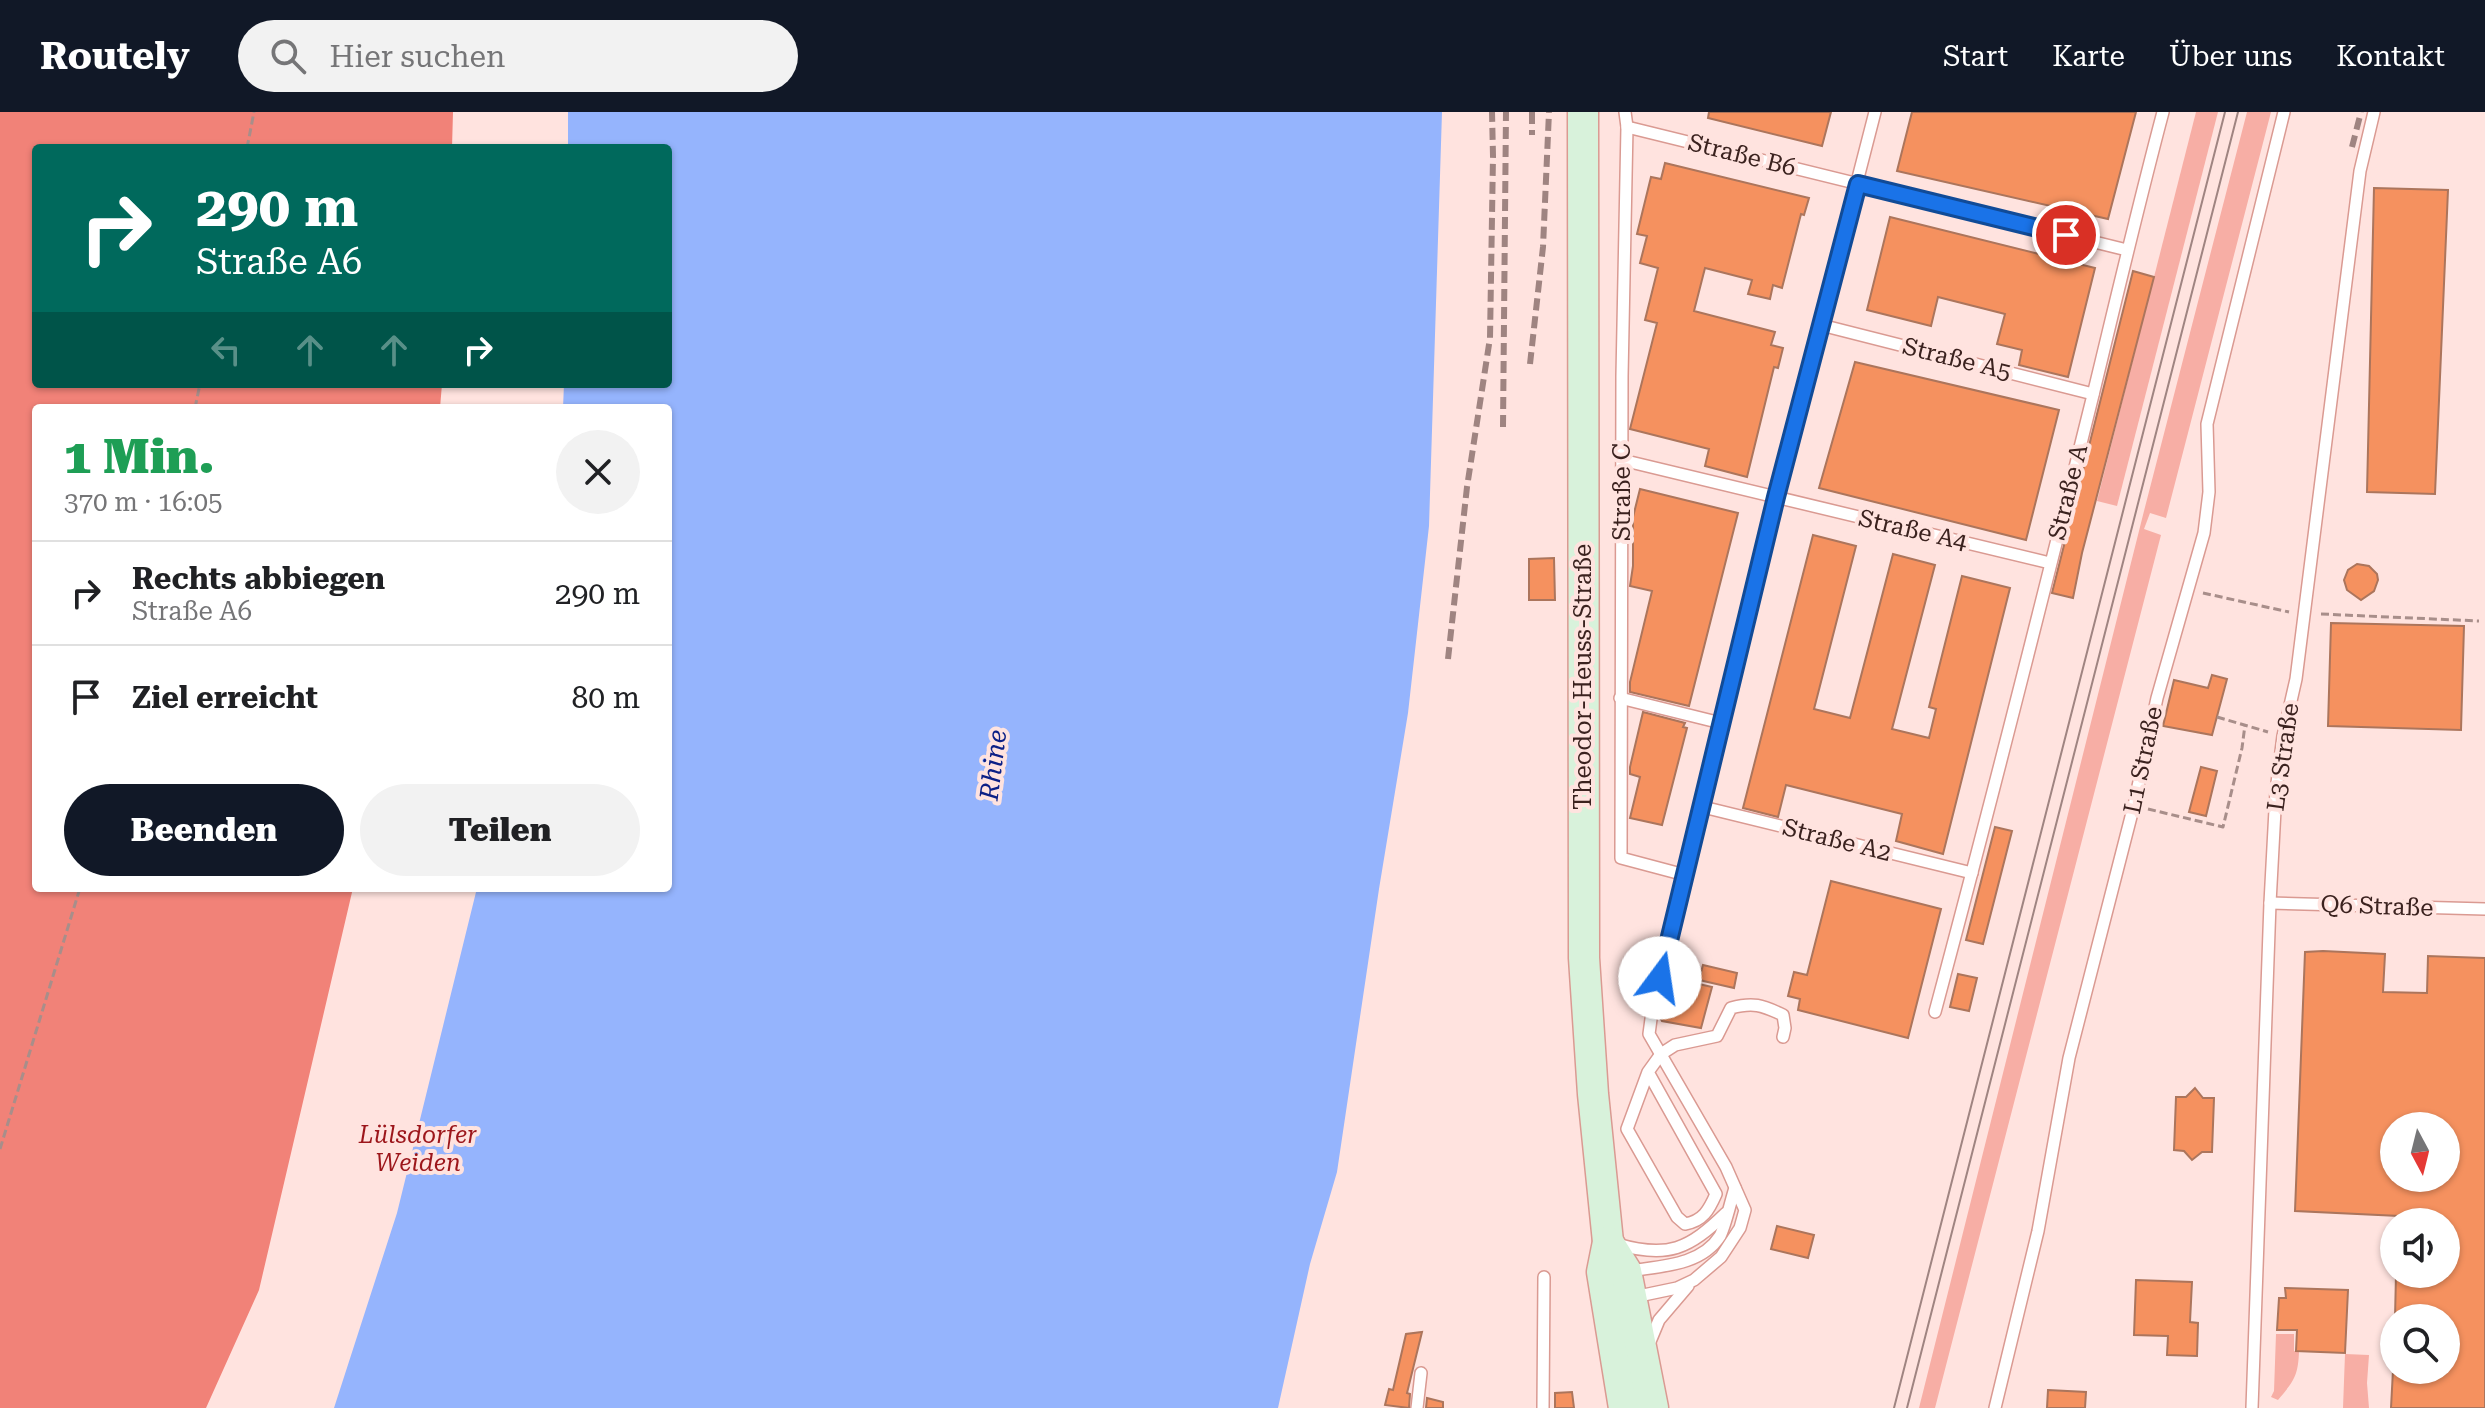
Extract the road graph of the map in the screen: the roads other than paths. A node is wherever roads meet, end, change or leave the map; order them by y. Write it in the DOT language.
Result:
graph roads {
  1 [pos="1583,112"];
  2 [pos="1625,112"];
  3 [pos="1875,112"];
  4 [pos="2163,112"];
  5 [pos="2284,112"];
  6 [pos="2374,112"];
  7 [pos="1627,127"];
  8 [pos="1858,184"];
  9 [pos="2127,250"];
  10 [pos="1821,325"];
  11 [pos="2093,394"];
  12 [pos="1622,460"];
  13 [pos="1776,497"];
  14 [pos="2050,563"];
  15 [pos="1620,698"];
  16 [pos="1721,723"];
  17 [pos="1703,807"];
  18 [pos="1972,873"];
  19 [pos="1685,875"];
  20 [pos="2270,903"];
  21 [pos="2485,909"];
  22 [pos="1935,1012"];
  23 [pos="1783,1037"];
  24 [pos="1661,1054"];
  25 [pos="1648,1072"];
  26 [pos="1735,1188"];
  27 [pos="1726,1212"];
  28 [pos="1608,1242"];
  29 [pos="1544,1277"];
  30 [pos="1694,1280"];
  31 [pos="1616,1286"];
  32 [pos="1643,1359"];
  33 [pos="1421,1373"];
  34 [pos="1417,1408"];
  35 [pos="1543,1408"];
  36 [pos="1624,1408"];
  37 [pos="1653,1408"];
  38 [pos="1995,1408"];
  39 [pos="2252,1408"];
  1 -- 28 [label="main road, Theodor-Heuss-Straße"];
  2 -- 7 [label="lane, Straße C"];
  3 -- 8 [label="lane"];
  4 -- 9 [label="lane, Straße A"];
  5 -- 38 [label="lane, L1 Straße"];
  6 -- 20 [label="lane, L3 Straße"];
  7 -- 8 [label="lane, Straße B6"];
  7 -- 12 [label="lane, Straße C"];
  8 -- 9 [label="lane, Straße B6"];
  8 -- 10 [label="lane"];
  9 -- 11 [label="lane, Straße A"];
  10 -- 11 [label="lane, Straße A5"];
  10 -- 13 [label="lane"];
  11 -- 14 [label="lane, Straße A"];
  12 -- 13 [label="lane, Straße A4"];
  12 -- 15 [label="lane, Straße C"];
  13 -- 14 [label="lane, Straße A4"];
  13 -- 16 [label="lane"];
  14 -- 18 [label="lane, Straße A"];
  15 -- 16 [label="lane"];
  15 -- 19 [label="lane, Straße C"];
  16 -- 17 [label="lane"];
  17 -- 18 [label="lane, Straße A2"];
  17 -- 19 [label="lane"];
  18 -- 22 [label="lane, Straße A"];
  19 -- 24 [label="lane"];
  20 -- 21 [label="lane, Q6 Straße"];
  20 -- 39 [label="lane, L3 Straße"];
  23 -- 24 [label="lane"];
  24 -- 25 [label="lane"];
  24 -- 26 [label="lane"];
  25 -- 25 [label="lane"];
  26 -- 27 [label="lane"];
  26 -- 30 [label="lane"];
  27 -- 28 [label="lane"];
  27 -- 31 [label="lane"];
  28 -- 31 [label="main road, Theodor-Heuss-Straße"];
  29 -- 35 [label="lane"];
  30 -- 31 [label="lane"];
  30 -- 32 [label="lane"];
  31 -- 32 [label="main road"];
  31 -- 36 [label="main road"];
  32 -- 37 [label="main road"];
  33 -- 34 [label="lane"];
}
